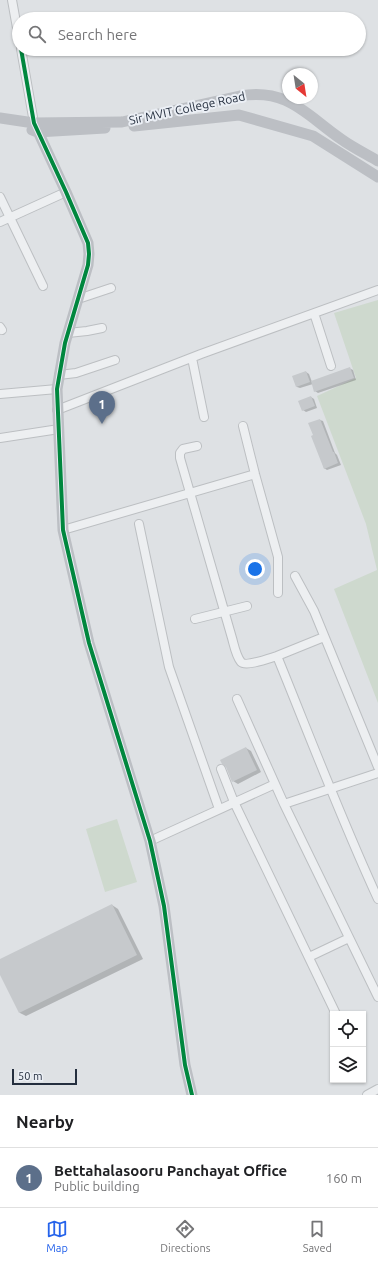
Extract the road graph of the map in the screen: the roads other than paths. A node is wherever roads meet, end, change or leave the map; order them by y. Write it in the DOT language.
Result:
graph roads {
  1 [pos="12,0"];
  2 [pos="14,12"];
  3 [pos="22,56"];
  4 [pos="0,118"];
  5 [pos="0,125"];
  6 [pos="36,127"];
  7 [pos="378,161"];
  8 [pos="378,177"];
  9 [pos="66,192"];
  10 [pos="0,197"];
  11 [pos="10,217"];
  12 [pos="0,222"];
  13 [pos="43,286"];
  14 [pos="111,288"];
  15 [pos="378,290"];
  16 [pos="78,299"];
  17 [pos="314,313"];
  18 [pos="102,328"];
  19 [pos="68,333"];
  20 [pos="192,358"];
  21 [pos="115,360"];
  22 [pos="330,366"];
  23 [pos="59,375"];
  24 [pos="57,389"];
  25 [pos="0,394"];
  26 [pos="57,410"];
  27 [pos="204,417"];
  28 [pos="243,426"];
  29 [pos="59,429"];
  30 [pos="0,438"];
  31 [pos="197,446"];
  32 [pos="255,474"];
  33 [pos="190,493"];
  34 [pos="138,524"];
  35 [pos="63,530"];
  36 [pos="295,576"];
  37 [pos="278,593"];
  38 [pos="247,606"];
  39 [pos="224,612"];
  40 [pos="195,619"];
  41 [pos="324,637"];
  42 [pos="277,656"];
  43 [pos="237,699"];
  44 [pos="378,767"];
  45 [pos="221,769"];
  46 [pos="378,773"];
  47 [pos="275,784"];
  48 [pos="330,788"];
  49 [pos="234,802"];
  50 [pos="284,804"];
  51 [pos="218,809"];
  52 [pos="150,841"];
  53 [pos="378,899"];
  54 [pos="350,938"];
  55 [pos="309,957"];
  56 [pos="378,997"];
  57 [pos="335,1011"];
  58 [pos="378,1088"];
  59 [pos="192,1095"];
  60 [pos="367,1095"];
  1 -- 2 [label="street"];
  3 -- 6 [label="street"];
  4 -- 6 [label="street, Sir MVIT College Road"];
  5 -- 6 [label="street, Sir MVIT College Road"];
  6 -- 7 [label="street, Sir MVIT College Road"];
  6 -- 8 [label="street, Sir MVIT College Road"];
  6 -- 9 [label="street"];
  9 -- 11 [label="street"];
  9 -- 16 [label="street"];
  10 -- 11 [label="street"];
  11 -- 12 [label="street"];
  11 -- 13 [label="street"];
  14 -- 16 [label="street"];
  15 -- 17 [label="street"];
  16 -- 19 [label="street"];
  17 -- 20 [label="street"];
  17 -- 22 [label="street"];
  18 -- 19 [label="street"];
  19 -- 23 [label="street"];
  20 -- 26 [label="street"];
  20 -- 27 [label="street"];
  21 -- 23 [label="street"];
  23 -- 24 [label="street"];
  24 -- 25 [label="street"];
  24 -- 26 [label="street"];
  26 -- 29 [label="street"];
  28 -- 32 [label="street"];
  29 -- 30 [label="street"];
  29 -- 35 [label="street"];
  31 -- 33 [label="street"];
  32 -- 33 [label="street"];
  32 -- 37 [label="street"];
  33 -- 35 [label="street"];
  33 -- 39 [label="street"];
  34 -- 51 [label="street"];
  35 -- 52 [label="street"];
  36 -- 41 [label="street"];
  38 -- 39 [label="street"];
  39 -- 40 [label="street"];
  39 -- 42 [label="street"];
  41 -- 42 [label="street"];
  41 -- 44 [label="street"];
  42 -- 48 [label="street"];
  43 -- 47 [label="street"];
  45 -- 49 [label="street"];
  46 -- 48 [label="street"];
  47 -- 49 [label="street"];
  47 -- 50 [label="street"];
  48 -- 50 [label="street"];
  48 -- 53 [label="street"];
  49 -- 51 [label="street"];
  49 -- 55 [label="street"];
  50 -- 54 [label="street"];
  51 -- 52 [label="street"];
  52 -- 59 [label="street"];
  54 -- 55 [label="street"];
  54 -- 56 [label="street"];
  55 -- 57 [label="street"];
  58 -- 60 [label="street"];
}
